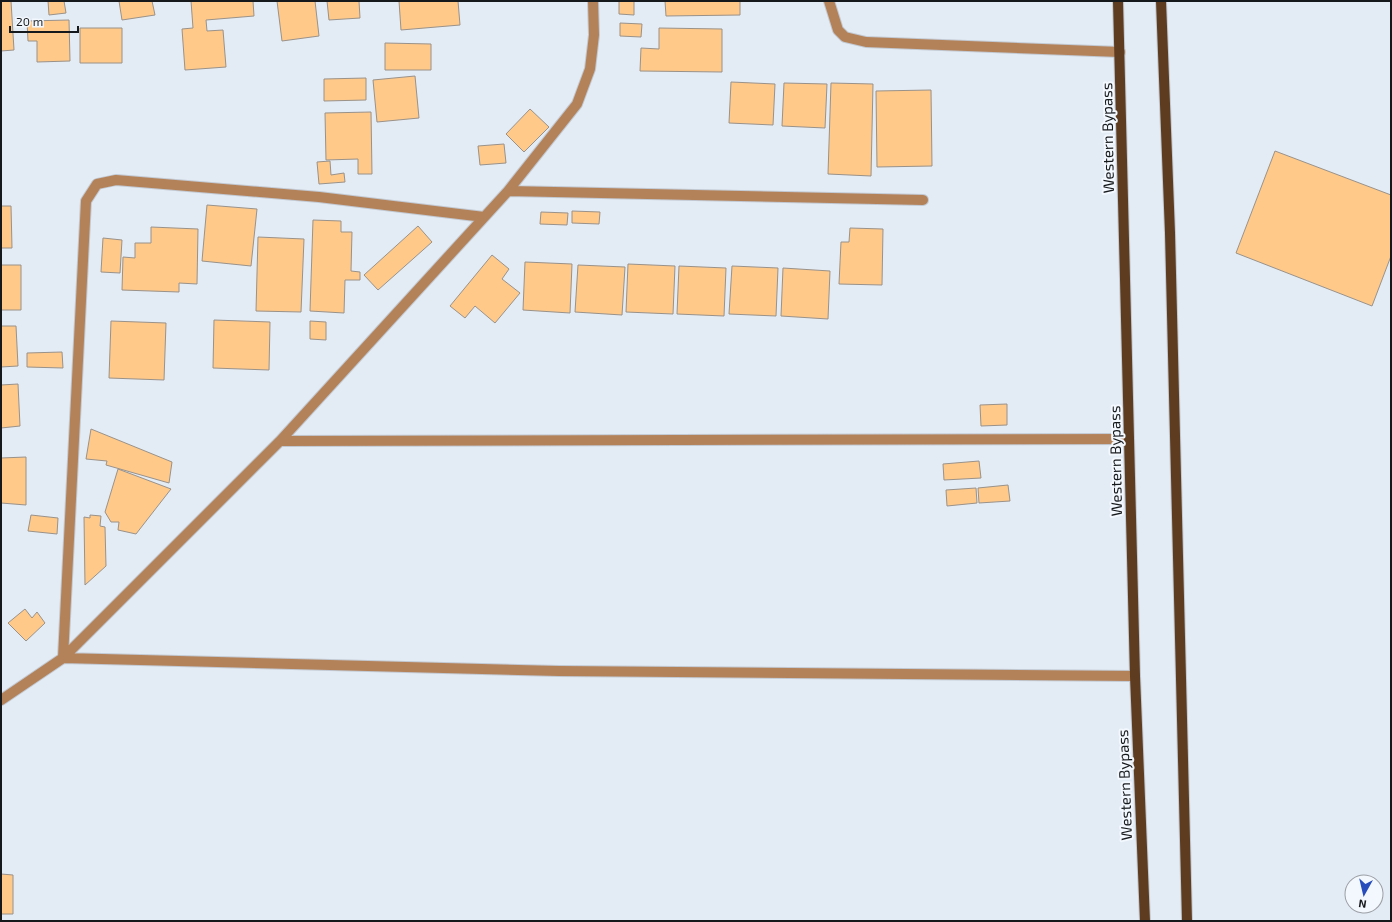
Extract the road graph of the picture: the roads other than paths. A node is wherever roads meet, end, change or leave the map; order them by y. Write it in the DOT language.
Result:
graph roads {
  1 [pos="593,1"];
  2 [pos="829,1"];
  3 [pos="1118,1"];
  4 [pos="1161,1"];
  5 [pos="1120,52"];
  6 [pos="508,191"];
  7 [pos="923,200"];
  8 [pos="484,217"];
  9 [pos="1129,439"];
  10 [pos="280,441"];
  11 [pos="63,658"];
  12 [pos="1135,676"];
  13 [pos="1,700"];
  14 [pos="1145,921"];
  15 [pos="1187,921"];
  1 -- 6 [label="street"];
  2 -- 5 [label="street"];
  3 -- 5 [label="main road, Western Bypass"];
  4 -- 15 [label="main road"];
  5 -- 9 [label="main road, Western Bypass"];
  6 -- 7 [label="street"];
  6 -- 8 [label="street"];
  8 -- 10 [label="street"];
  8 -- 11 [label="street"];
  9 -- 10 [label="street"];
  9 -- 12 [label="main road, Western Bypass"];
  10 -- 11 [label="street"];
  11 -- 12 [label="street"];
  11 -- 13 [label="street"];
  12 -- 14 [label="main road, Western Bypass"];
}
